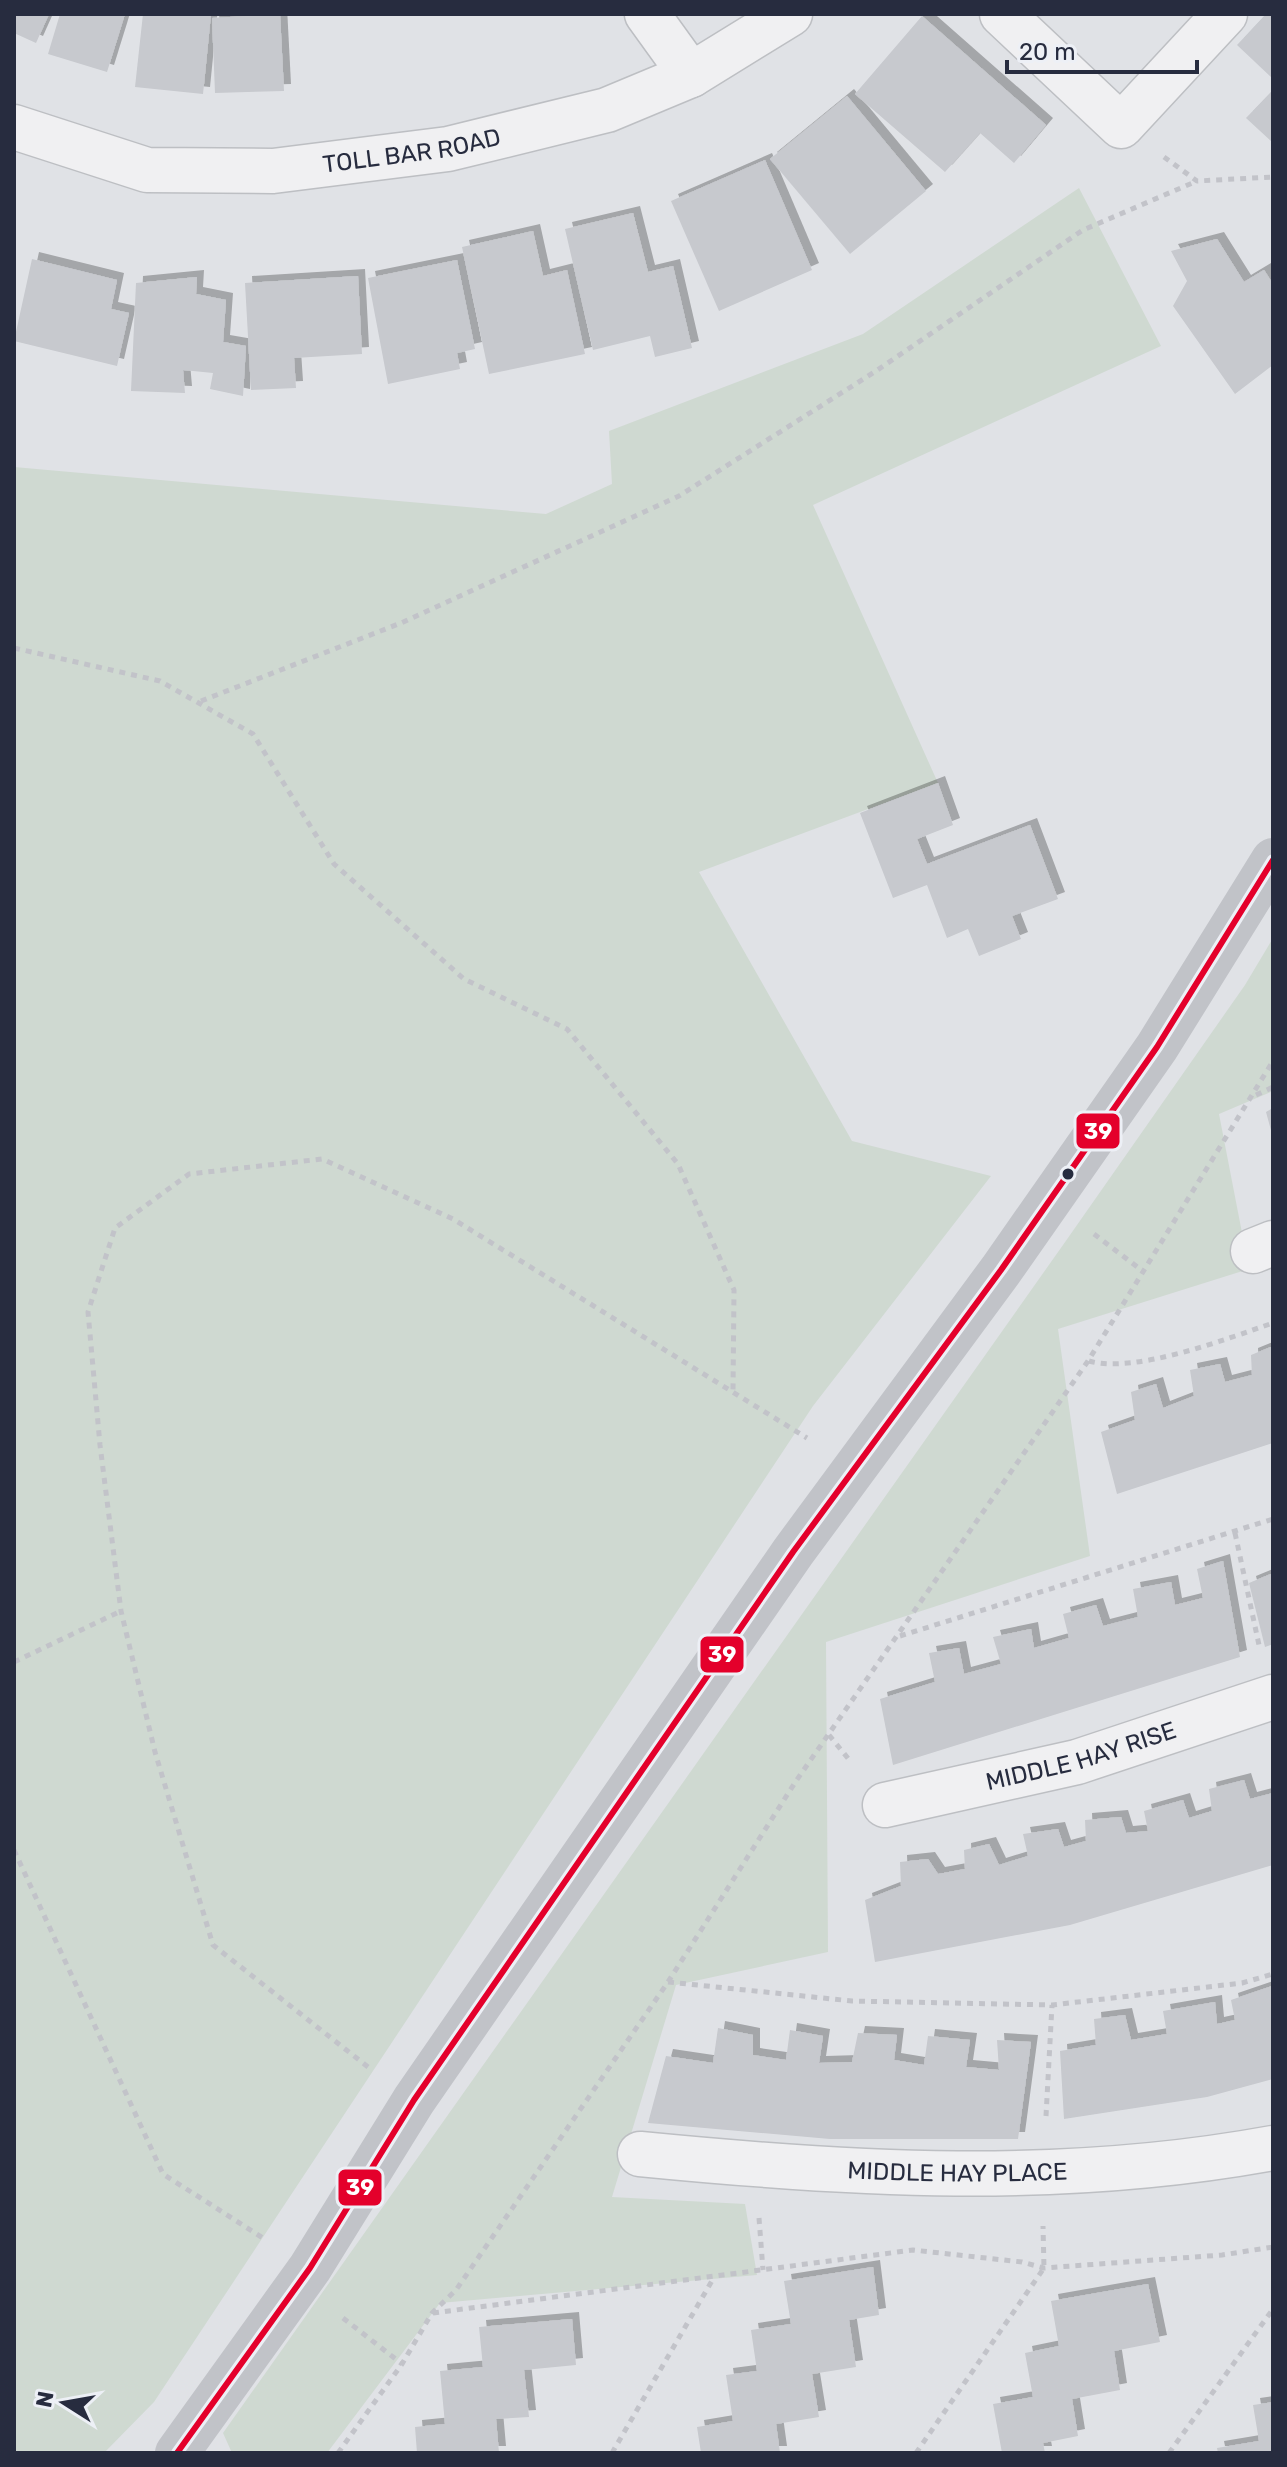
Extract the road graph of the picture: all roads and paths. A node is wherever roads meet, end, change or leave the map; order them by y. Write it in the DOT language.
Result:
graph roads {
  1 [pos="647,14"];
  2 [pos="790,14"];
  3 [pos="1002,14"];
  4 [pos="1225,14"];
  5 [pos="691,75"];
  6 [pos="1121,126"];
  7 [pos="14,127"];
  8 [pos="1273,177"];
  9 [pos="1197,181"];
  10 [pos="14,648"];
  11 [pos="201,701"];
  12 [pos="1273,860"];
  13 [pos="1273,1061"];
  14 [pos="1273,1087"];
  15 [pos="1255,1095"];
  16 [pos="1273,1323"];
  17 [pos="1088,1361"];
  18 [pos="732,1392"];
  19 [pos="855,1468"];
  20 [pos="1273,1519"];
  21 [pos="1235,1533"];
  22 [pos="121,1611"];
  23 [pos="899,1636"];
  24 [pos="14,1662"];
  25 [pos="1272,1698"];
  26 [pos="885,1805"];
  27 [pos="14,1850"];
  28 [pos="1273,1974"];
  29 [pos="668,1982"];
  30 [pos="1052,2005"];
  31 [pos="414,2100"];
  32 [pos="1273,2148"];
  33 [pos="640,2154"];
  34 [pos="1043,2175"];
  35 [pos="1273,2247"];
  36 [pos="1044,2268"];
  37 [pos="304,2275"];
  38 [pos="713,2279"];
  39 [pos="1273,2309"];
  40 [pos="432,2313"];
  41 [pos="402,2364"];
  42 [pos="177,2453"];
  43 [pos="338,2453"];
  44 [pos="612,2453"];
  45 [pos="916,2453"];
  46 [pos="1169,2453"];
  1 -- 5 [label="street"];
  2 -- 5 [label="street, TOLL BAR ROAD"];
  3 -- 6 [label="street"];
  4 -- 6 [label="street"];
  5 -- 7 [label="street, TOLL BAR ROAD"];
  6 -- 9 [label="path"];
  8 -- 9 [label="path"];
  9 -- 11 [label="path"];
  10 -- 11 [label="path"];
  11 -- 18 [label="path"];
  12 -- 19 [label="main road"];
  13 -- 15 [label="path"];
  14 -- 15 [label="path"];
  15 -- 17 [label="path"];
  16 -- 17 [label="path"];
  17 -- 23 [label="path"];
  18 -- 19 [label="path"];
  18 -- 22 [label="path"];
  19 -- 31 [label="main road"];
  20 -- 21 [label="path"];
  21 -- 23 [label="path"];
  21 -- 25 [label="path"];
  22 -- 24 [label="path"];
  22 -- 31 [label="path"];
  23 -- 29 [label="path"];
  25 -- 26 [label="street, MIDDLE HAY RISE"];
  27 -- 37 [label="path"];
  28 -- 30 [label="path"];
  29 -- 30 [label="path"];
  29 -- 40 [label="path"];
  30 -- 34 [label="path"];
  31 -- 37 [label="main road"];
  32 -- 34 [label="street, MIDDLE HAY PLACE"];
  33 -- 34 [label="street, MIDDLE HAY PLACE"];
  34 -- 36 [label="path"];
  35 -- 36 [label="path"];
  36 -- 38 [label="path"];
  36 -- 45 [label="path"];
  37 -- 41 [label="path"];
  37 -- 42 [label="main road"];
  38 -- 40 [label="path"];
  38 -- 44 [label="path"];
  39 -- 46 [label="path"];
  40 -- 41 [label="path"];
  41 -- 43 [label="path"];
}
